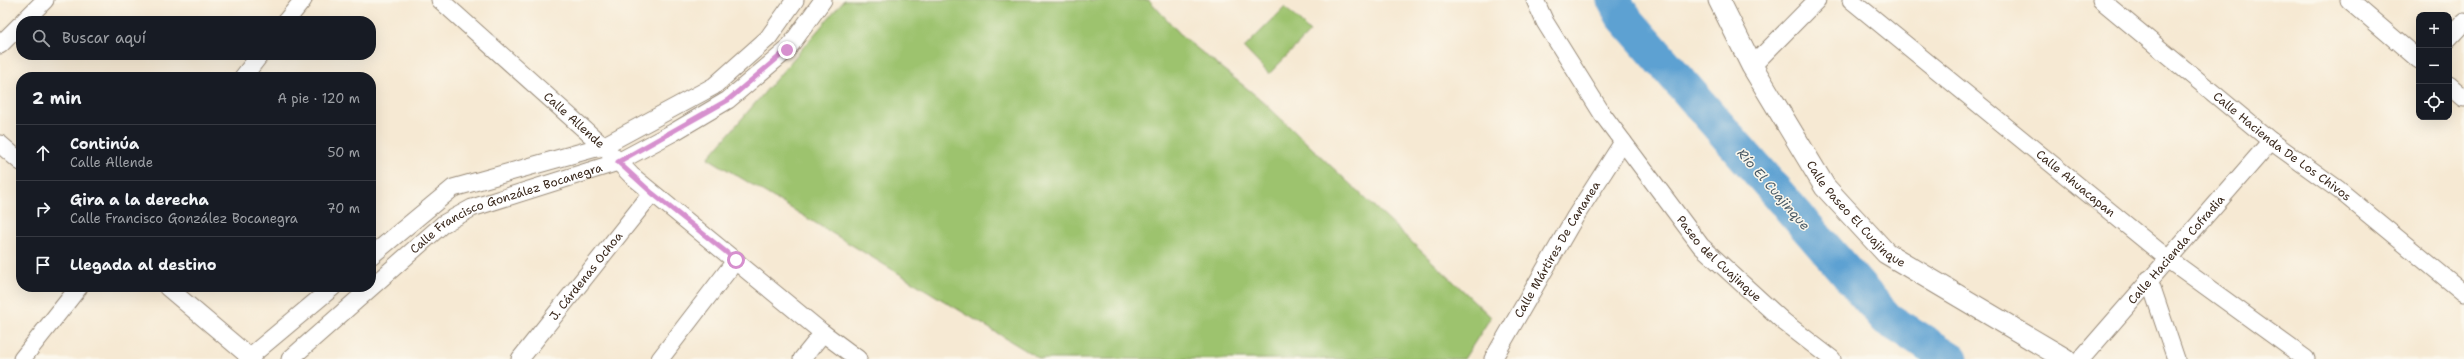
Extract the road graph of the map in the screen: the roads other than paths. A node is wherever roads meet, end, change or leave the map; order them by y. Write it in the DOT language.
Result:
graph roads {
  1 [pos="45,0"];
  2 [pos="303,0"];
  3 [pos="440,0"];
  4 [pos="795,0"];
  5 [pos="823,0"];
  6 [pos="1535,0"];
  7 [pos="1719,0"];
  8 [pos="1817,0"];
  9 [pos="1851,0"];
  10 [pos="2101,0"];
  11 [pos="2349,0"];
  12 [pos="29,16"];
  13 [pos="290,16"];
  14 [pos="2464,22"];
  15 [pos="16,29"];
  16 [pos="2452,35"];
  17 [pos="0,45"];
  18 [pos="2416,57"];
  19 [pos="256,60"];
  20 [pos="1752,66"];
  21 [pos="247,72"];
  22 [pos="2452,88"];
  23 [pos="2464,98"];
  24 [pos="2271,141"];
  25 [pos="1623,142"];
  26 [pos="0,144"];
  27 [pos="603,146"];
  28 [pos="16,158"];
  29 [pos="618,162"];
  30 [pos="652,193"];
  31 [pos="376,252"];
  32 [pos="2167,258"];
  33 [pos="736,260"];
  34 [pos="2149,280"];
  35 [pos="376,283"];
  36 [pos="75,292"];
  37 [pos="173,292"];
  38 [pos="327,292"];
  39 [pos="366,292"];
  40 [pos="2464,293"];
  41 [pos="823,333"];
  42 [pos="249,358"];
  43 [pos="22,359"];
  44 [pos="290,359"];
  45 [pos="520,359"];
  46 [pos="660,359"];
  47 [pos="802,359"];
  48 [pos="858,359"];
  49 [pos="1493,359"];
  50 [pos="1832,359"];
  51 [pos="2065,359"];
  52 [pos="2081,359"];
  53 [pos="2176,359"];
  54 [pos="2306,359"];
  1 -- 12 [label="street"];
  2 -- 13 [label="street"];
  3 -- 27 [label="street, Calle Allende"];
  4 -- 27 [label="street, Calle Francisco González Bocanegra"];
  5 -- 29 [label="street, Calle Francisco González Bocanegra"];
  6 -- 25 [label="street, Paseo del Cuajinque"];
  7 -- 20 [label="street, Calle Paseo El Cuajinque"];
  8 -- 20 [label="street"];
  9 -- 32 [label="street, Calle Ahuacapan"];
  10 -- 24 [label="street, Calle Hacienda De Los Chivos"];
  11 -- 18 [label="street"];
  14 -- 16 [label="street"];
  15 -- 17 [label="street"];
  19 -- 21 [label="street"];
  20 -- 51 [label="street, Calle Paseo El Cuajinque"];
  22 -- 23 [label="street"];
  24 -- 32 [label="street, Calle Hacienda Cofradia"];
  24 -- 40 [label="street, Calle Hacienda De Los Chivos"];
  25 -- 49 [label="street, Calle Mártires De Cananea"];
  25 -- 50 [label="street, Paseo del Cuajinque"];
  26 -- 28 [label="street"];
  27 -- 29 [label="street, Calle Allende"];
  27 -- 31 [label="street, Calle Francisco González Bocanegra"];
  29 -- 30 [label="street, Calle Allende"];
  29 -- 35 [label="street, Calle Francisco González Bocanegra"];
  30 -- 33 [label="street, Calle Allende"];
  30 -- 45 [label="street, J. Cárdenas Ochoa"];
  32 -- 34 [label="street, Calle Hacienda Cofradia"];
  32 -- 54 [label="street, Calle Ahuacapan"];
  33 -- 41 [label="street, Calle Allende"];
  33 -- 46 [label="street"];
  34 -- 52 [label="street, Calle Hacienda Cofradia"];
  34 -- 53 [label="street"];
  36 -- 43 [label="street"];
  37 -- 42 [label="street"];
  38 -- 42 [label="street"];
  39 -- 44 [label="street, Calle Francisco González Bocanegra"];
  41 -- 47 [label="street"];
  41 -- 48 [label="street, Calle Allende"];
}
